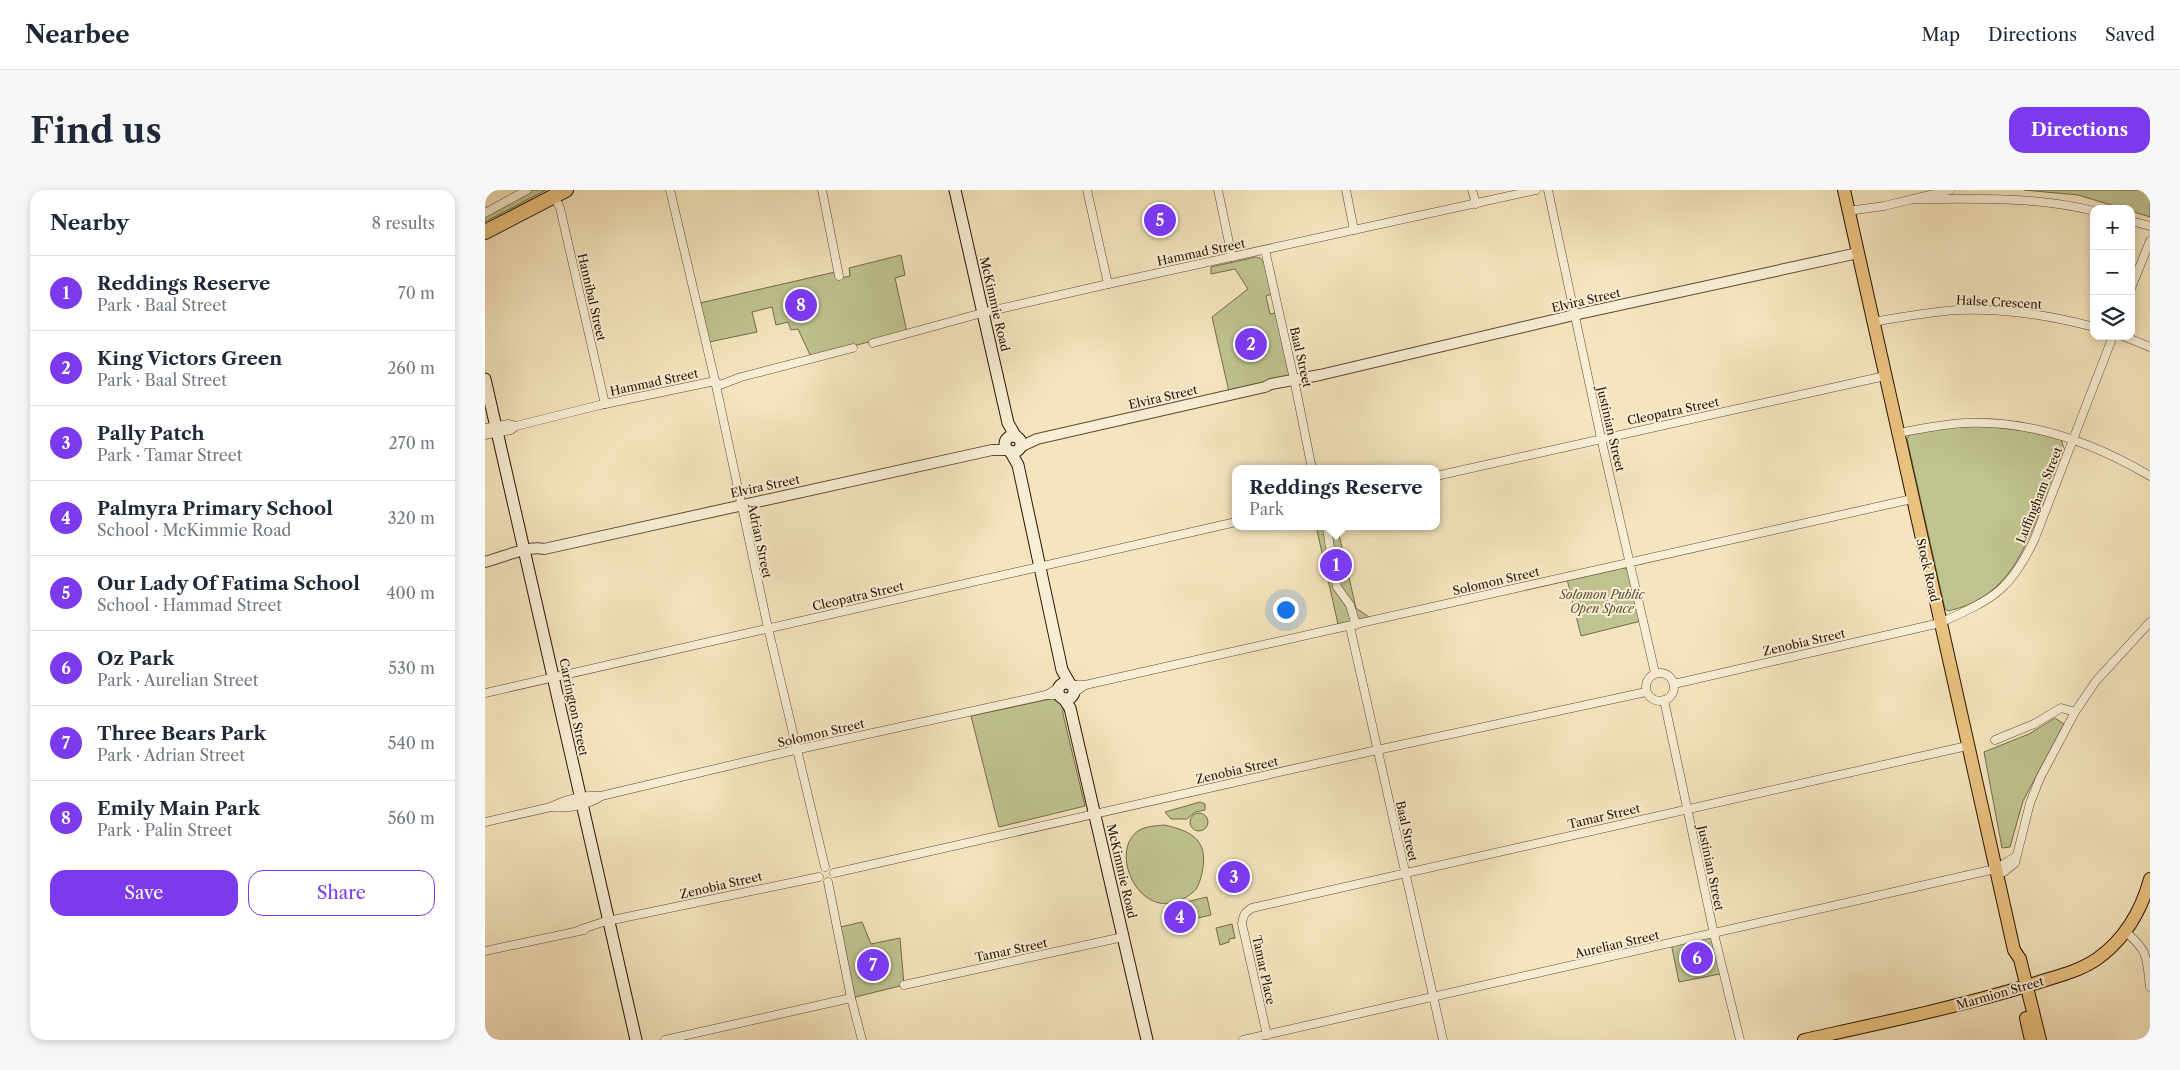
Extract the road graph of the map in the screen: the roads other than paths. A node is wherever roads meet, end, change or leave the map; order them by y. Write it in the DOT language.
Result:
graph roads {
  1 [pos="527,190"];
  2 [pos="671,190"];
  3 [pos="822,190"];
  4 [pos="955,190"];
  5 [pos="1087,190"];
  6 [pos="1218,190"];
  7 [pos="1345,190"];
  8 [pos="1472,190"];
  9 [pos="1536,190"];
  10 [pos="1547,190"];
  11 [pos="1844,190"];
  12 [pos="1949,190"];
  13 [pos="560,193"];
  14 [pos="1913,199"];
  15 [pos="1475,204"];
  16 [pos="2090,211"];
  17 [pos="485,213"];
  18 [pos="1849,214"];
  19 [pos="2135,222"];
  20 [pos="2150,226"];
  21 [pos="1354,230"];
  22 [pos="485,232"];
  23 [pos="2150,240"];
  24 [pos="1265,250"];
  25 [pos="1858,253"];
  26 [pos="1232,257"];
  27 [pos="839,276"];
  28 [pos="2135,278"];
  29 [pos="1108,284"];
  30 [pos="982,313"];
  31 [pos="1574,316"];
  32 [pos="1873,322"];
  33 [pos="2090,326"];
  34 [pos="2111,340"];
  35 [pos="2133,340"];
  36 [pos="873,343"];
  37 [pos="2150,347"];
  38 [pos="853,348"];
  39 [pos="1885,376"];
  40 [pos="485,379"];
  41 [pos="715,381"];
  42 [pos="1295,381"];
  43 [pos="485,400"];
  44 [pos="605,404"];
  45 [pos="491,430"];
  46 [pos="1898,433"];
  47 [pos="1601,438"];
  48 [pos="2073,439"];
  49 [pos="1013,444"];
  50 [pos="1311,465"];
  51 [pos="1440,475"];
  52 [pos="2150,476"];
  53 [pos="1913,499"];
  54 [pos="741,504"];
  55 [pos="1232,523"];
  56 [pos="1327,530"];
  57 [pos="524,553"];
  58 [pos="485,562"];
  59 [pos="1630,562"];
  60 [pos="1040,566"];
  61 [pos="2150,622"];
  62 [pos="1940,623"];
  63 [pos="1353,626"];
  64 [pos="767,628"];
  65 [pos="1655,673"];
  66 [pos="552,678"];
  67 [pos="1674,684"];
  68 [pos="1646,692"];
  69 [pos="485,693"];
  70 [pos="1067,693"];
  71 [pos="1664,700"];
  72 [pos="2075,712"];
  73 [pos="1995,740"];
  74 [pos="1967,746"];
  75 [pos="795,750"];
  76 [pos="1377,750"];
  77 [pos="579,801"];
  78 [pos="1687,809"];
  79 [pos="1095,814"];
  80 [pos="485,822"];
  81 [pos="825,867"];
  82 [pos="1996,869"];
  83 [pos="834,873"];
  84 [pos="1405,873"];
  85 [pos="819,877"];
  86 [pos="2150,879"];
  87 [pos="828,882"];
  88 [pos="2150,899"];
  89 [pos="1246,912"];
  90 [pos="606,923"];
  91 [pos="1713,934"];
  92 [pos="2128,934"];
  93 [pos="1123,937"];
  94 [pos="485,951"];
  95 [pos="904,985"];
  96 [pos="2150,987"];
  97 [pos="2024,991"];
  98 [pos="1433,997"];
  99 [pos="851,998"];
  100 [pos="1267,1035"];
  101 [pos="629,1040"];
  102 [pos="636,1040"];
  103 [pos="665,1040"];
  104 [pos="862,1040"];
  105 [pos="1147,1040"];
  106 [pos="1243,1040"];
  107 [pos="1443,1040"];
  108 [pos="1740,1040"];
  109 [pos="1804,1040"];
  110 [pos="1827,1040"];
  111 [pos="2031,1040"];
  112 [pos="2040,1040"];
  1 -- 17 [label="street"];
  2 -- 41 [label="street, Adrian Street"];
  3 -- 27 [label="street"];
  4 -- 30 [label="main road, McKimmie Road"];
  5 -- 29 [label="street"];
  6 -- 26 [label="street"];
  7 -- 21 [label="street"];
  8 -- 15 [label="street"];
  9 -- 15 [label="street, Hammad Street"];
  10 -- 31 [label="street, Justinian Street"];
  11 -- 18 [label="main road, Stock Road"];
  12 -- 14 [label="street"];
  13 -- 22 [label="highway"];
  13 -- 44 [label="street, Hannibal Street"];
  14 -- 16 [label="street"];
  14 -- 18 [label="street"];
  15 -- 21 [label="street, Hammad Street"];
  18 -- 25 [label="main road, Stock Road"];
  19 -- 20 [label="street"];
  21 -- 24 [label="street, Hammad Street"];
  23 -- 28 [label="street"];
  24 -- 26 [label="street, Hammad Street"];
  24 -- 42 [label="street, Baal Street"];
  25 -- 31 [label="street, Elvira Street"];
  25 -- 32 [label="main road, Stock Road"];
  26 -- 29 [label="street, Hammad Street"];
  29 -- 30 [label="street, Hammad Street"];
  30 -- 36 [label="street, Hammad Street"];
  30 -- 49 [label="main road, McKimmie Road"];
  31 -- 42 [label="street, Elvira Street"];
  31 -- 47 [label="street, Justinian Street"];
  32 -- 33 [label="street, Halse Crescent"];
  32 -- 39 [label="main road, Stock Road"];
  34 -- 48 [label="street, Luffingham Street"];
  35 -- 37 [label="street"];
  38 -- 41 [label="street, Hammad Street"];
  39 -- 46 [label="main road, Stock Road"];
  39 -- 47 [label="street, Cleopatra Street"];
  40 -- 45 [label="main road, Carrington Street"];
  41 -- 44 [label="street, Hammad Street"];
  41 -- 54 [label="street, Adrian Street"];
  42 -- 49 [label="street, Elvira Street"];
  42 -- 50 [label="street, Baal Street"];
  43 -- 45 [label="main road, Carrington Street"];
  44 -- 45 [label="street, Hammad Street"];
  45 -- 57 [label="main road, Carrington Street"];
  46 -- 48 [label="street"];
  46 -- 53 [label="main road, Stock Road"];
  47 -- 51 [label="street, Cleopatra Street"];
  47 -- 59 [label="street, Justinian Street"];
  48 -- 52 [label="street"];
  48 -- 62 [label="street, Luffingham Street"];
  49 -- 54 [label="street, Elvira Street"];
  49 -- 60 [label="main road, McKimmie Road"];
  53 -- 59 [label="street, Solomon Street"];
  53 -- 62 [label="main road, Stock Road"];
  54 -- 57 [label="street, Elvira Street"];
  54 -- 64 [label="street, Adrian Street"];
  55 -- 60 [label="street, Cleopatra Street"];
  56 -- 63 [label="street, Baal Street"];
  57 -- 58 [label="street, Elvira Street"];
  57 -- 66 [label="main road, Carrington Street"];
  59 -- 63 [label="street, Solomon Street"];
  59 -- 65 [label="street, Justinian Street"];
  60 -- 64 [label="street, Cleopatra Street"];
  60 -- 70 [label="main road, McKimmie Road"];
  61 -- 72 [label="street"];
  62 -- 67 [label="street, Zenobia Street"];
  62 -- 74 [label="main road, Stock Road"];
  63 -- 70 [label="street, Solomon Street"];
  63 -- 76 [label="street, Baal Street"];
  64 -- 66 [label="street, Cleopatra Street"];
  64 -- 75 [label="street, Adrian Street"];
  65 -- 67 [label="street"];
  65 -- 68 [label="street"];
  66 -- 69 [label="street, Cleopatra Street"];
  66 -- 77 [label="main road, Carrington Street"];
  67 -- 71 [label="street"];
  68 -- 71 [label="street"];
  68 -- 76 [label="street, Zenobia Street"];
  70 -- 75 [label="street, Solomon Street"];
  70 -- 79 [label="main road, McKimmie Road"];
  71 -- 78 [label="street, Justinian Street"];
  72 -- 73 [label="street"];
  72 -- 82 [label="street, Aurelian Street"];
  74 -- 78 [label="street, Tamar Street"];
  74 -- 82 [label="main road, Stock Road"];
  75 -- 77 [label="street, Solomon Street"];
  75 -- 81 [label="street, Adrian Street"];
  76 -- 79 [label="street, Zenobia Street"];
  76 -- 84 [label="street, Baal Street"];
  77 -- 80 [label="street, Solomon Street"];
  77 -- 90 [label="main road, Carrington Street"];
  78 -- 84 [label="street, Tamar Street"];
  78 -- 91 [label="street, Justinian Street"];
  79 -- 83 [label="street, Zenobia Street"];
  79 -- 93 [label="main road, McKimmie Road"];
  81 -- 83 [label="street"];
  81 -- 85 [label="street"];
  82 -- 91 [label="street, Aurelian Street"];
  82 -- 97 [label="main road, Stock Road"];
  83 -- 87 [label="street"];
  84 -- 89 [label="street, Tamar Street"];
  84 -- 98 [label="street, Baal Street"];
  85 -- 87 [label="street"];
  85 -- 90 [label="street, Zenobia Street"];
  86 -- 92 [label="main road, Marmion Street"];
  87 -- 99 [label="street"];
  88 -- 92 [label="main road, Marmion Street"];
  89 -- 100 [label="street, Tamar Place"];
  90 -- 94 [label="street, Zenobia Street"];
  90 -- 101 [label="main road, Carrington Street"];
  90 -- 102 [label="main road, Carrington Street"];
  91 -- 98 [label="street, Aurelian Street"];
  91 -- 108 [label="street, Justinian Street"];
  92 -- 96 [label="street"];
  92 -- 97 [label="main road, Marmion Street"];
  93 -- 95 [label="street, Tamar Street"];
  93 -- 105 [label="main road, McKimmie Road"];
  97 -- 109 [label="main road, Marmion Street"];
  97 -- 110 [label="main road, Marmion Street"];
  97 -- 111 [label="main road, Stock Road"];
  97 -- 112 [label="main road, Stock Road"];
  98 -- 100 [label="street, Aurelian Street"];
  98 -- 107 [label="street, Baal Street"];
  99 -- 103 [label="street"];
  99 -- 104 [label="street"];
  100 -- 106 [label="street, Aurelian Street"];
}
